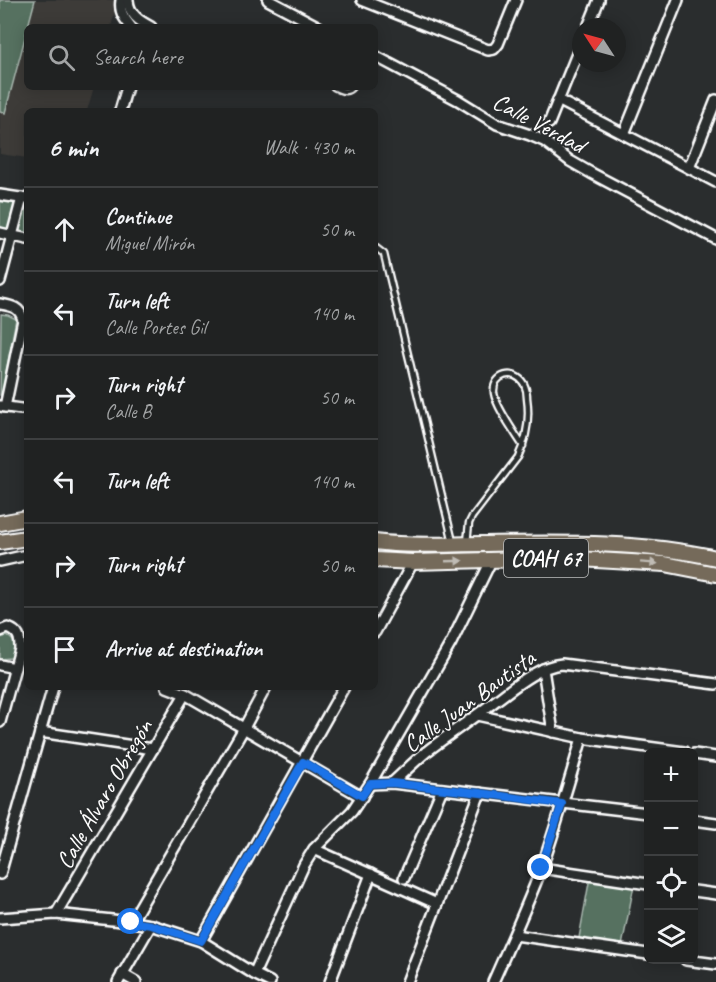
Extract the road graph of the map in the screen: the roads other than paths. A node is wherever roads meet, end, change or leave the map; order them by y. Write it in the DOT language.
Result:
graph roads {
  1 [pos="121,0"];
  2 [pos="128,0"];
  3 [pos="268,0"];
  4 [pos="362,0"];
  5 [pos="516,0"];
  6 [pos="599,0"];
  7 [pos="678,0"];
  8 [pos="592,18"];
  9 [pos="129,24"];
  10 [pos="143,24"];
  11 [pos="313,24"];
  12 [pos="378,59"];
  13 [pos="572,66"];
  14 [pos="126,90"];
  15 [pos="558,100"];
  16 [pos="716,100"];
  17 [pos="121,108"];
  18 [pos="549,123"];
  19 [pos="624,134"];
  20 [pos="688,168"];
  21 [pos="716,182"];
  22 [pos="0,195"];
  23 [pos="24,198"];
  24 [pos="0,233"];
  25 [pos="12,235"];
  26 [pos="24,238"];
  27 [pos="716,239"];
  28 [pos="378,249"];
  29 [pos="0,281"];
  30 [pos="0,304"];
  31 [pos="2,406"];
  32 [pos="21,409"];
  33 [pos="523,446"];
  34 [pos="24,519"];
  35 [pos="0,523"];
  36 [pos="24,538"];
  37 [pos="0,542"];
  38 [pos="378,543"];
  39 [pos="460,544"];
  40 [pos="24,556"];
  41 [pos="716,558"];
  42 [pos="492,559"];
  43 [pos="378,560"];
  44 [pos="0,561"];
  45 [pos="413,562"];
  46 [pos="716,574"];
  47 [pos="378,626"];
  48 [pos="0,631"];
  49 [pos="0,665"];
  50 [pos="15,668"];
  51 [pos="543,669"];
  52 [pos="716,684"];
  53 [pos="52,690"];
  54 [pos="175,690"];
  55 [pos="264,690"];
  56 [pos="342,690"];
  57 [pos="185,694"];
  58 [pos="477,715"];
  59 [pos="0,722"];
  60 [pos="244,728"];
  61 [pos="40,732"];
  62 [pos="553,732"];
  63 [pos="582,738"];
  64 [pos="650,748"];
  65 [pos="153,749"];
  66 [pos="698,755"];
  67 [pos="716,757"];
  68 [pos="303,762"];
  69 [pos="392,783"];
  70 [pos="370,784"];
  71 [pos="442,789"];
  72 [pos="480,793"];
  73 [pos="362,796"];
  74 [pos="562,804"];
  75 [pos="644,813"];
  76 [pos="698,821"];
  77 [pos="716,823"];
  78 [pos="314,849"];
  79 [pos="541,868"];
  80 [pos="0,874"];
  81 [pos="371,874"];
  82 [pos="404,878"];
  83 [pos="644,883"];
  84 [pos="698,892"];
  85 [pos="716,894"];
  86 [pos="437,904"];
  87 [pos="56,914"];
  88 [pos="0,918"];
  89 [pos="131,922"];
  90 [pos="151,925"];
  91 [pos="515,935"];
  92 [pos="201,941"];
  93 [pos="644,953"];
  94 [pos="698,962"];
  95 [pos="716,964"];
  96 [pos="254,974"];
  97 [pos="120,978"];
  98 [pos="136,982"];
  99 [pos="270,982"];
  100 [pos="330,982"];
  101 [pos="407,982"];
  102 [pos="493,982"];
  1 -- 9 [label="street"];
  2 -- 10 [label="street"];
  3 -- 11 [label="street"];
  4 -- 5 [label="street"];
  6 -- 8 [label="street"];
  7 -- 19 [label="street"];
  12 -- 27 [label="street, Calle Verdad"];
  13 -- 15 [label="street"];
  14 -- 17 [label="street"];
  15 -- 18 [label="street"];
  15 -- 19 [label="street"];
  16 -- 20 [label="street"];
  19 -- 20 [label="street"];
  20 -- 21 [label="street"];
  22 -- 23 [label="street"];
  23 -- 25 [label="street"];
  24 -- 25 [label="street"];
  25 -- 26 [label="street"];
  25 -- 29 [label="street"];
  28 -- 39 [label="lane"];
  30 -- 31 [label="street"];
  31 -- 32 [label="street"];
  33 -- 33 [label="lane"];
  33 -- 39 [label="lane"];
  34 -- 35 [label="main road"];
  36 -- 37 [label="main road"];
  38 -- 39 [label="main road, COAH 67"];
  39 -- 41 [label="main road, COAH 67"];
  40 -- 44 [label="street"];
  45 -- 42 [label="main road, COAH 67, one-way"];
  42 -- 46 [label="main road, COAH 67, one-way"];
  42 -- 70 [label="street"];
  43 -- 45 [label="main road, COAH 67"];
  45 -- 47 [label="street"];
  48 -- 50 [label="street"];
  49 -- 50 [label="street"];
  50 -- 59 [label="street"];
  51 -- 52 [label="street, Calle Juan Bautista"];
  51 -- 58 [label="street, Calle Juan Bautista"];
  51 -- 62 [label="street"];
  53 -- 61 [label="street"];
  54 -- 57 [label="street"];
  55 -- 60 [label="street"];
  56 -- 68 [label="street"];
  57 -- 60 [label="street"];
  57 -- 65 [label="street, Calle Álvaro Obregón"];
  58 -- 62 [label="street"];
  58 -- 69 [label="street, Calle Juan Bautista"];
  60 -- 68 [label="street"];
  60 -- 89 [label="street"];
  61 -- 65 [label="street"];
  61 -- 80 [label="street"];
  62 -- 63 [label="street"];
  63 -- 64 [label="street"];
  63 -- 74 [label="street"];
  65 -- 87 [label="street, Calle Álvaro Obregón"];
  66 -- 67 [label="street"];
  68 -- 73 [label="street"];
  68 -- 92 [label="street"];
  69 -- 70 [label="street"];
  69 -- 71 [label="street"];
  70 -- 73 [label="street"];
  71 -- 72 [label="street"];
  71 -- 82 [label="street"];
  72 -- 74 [label="street"];
  72 -- 86 [label="street"];
  73 -- 78 [label="street"];
  74 -- 75 [label="street"];
  74 -- 79 [label="street"];
  76 -- 77 [label="street"];
  78 -- 81 [label="street"];
  78 -- 96 [label="street"];
  79 -- 83 [label="street"];
  79 -- 91 [label="street"];
  81 -- 86 [label="street"];
  81 -- 100 [label="street"];
  84 -- 85 [label="street"];
  86 -- 101 [label="street"];
  87 -- 88 [label="street"];
  87 -- 89 [label="street"];
  89 -- 90 [label="street"];
  90 -- 92 [label="street"];
  90 -- 97 [label="street"];
  91 -- 93 [label="street"];
  91 -- 102 [label="street"];
  92 -- 96 [label="street"];
  94 -- 95 [label="street"];
  96 -- 99 [label="street"];
  97 -- 98 [label="street"];
}
